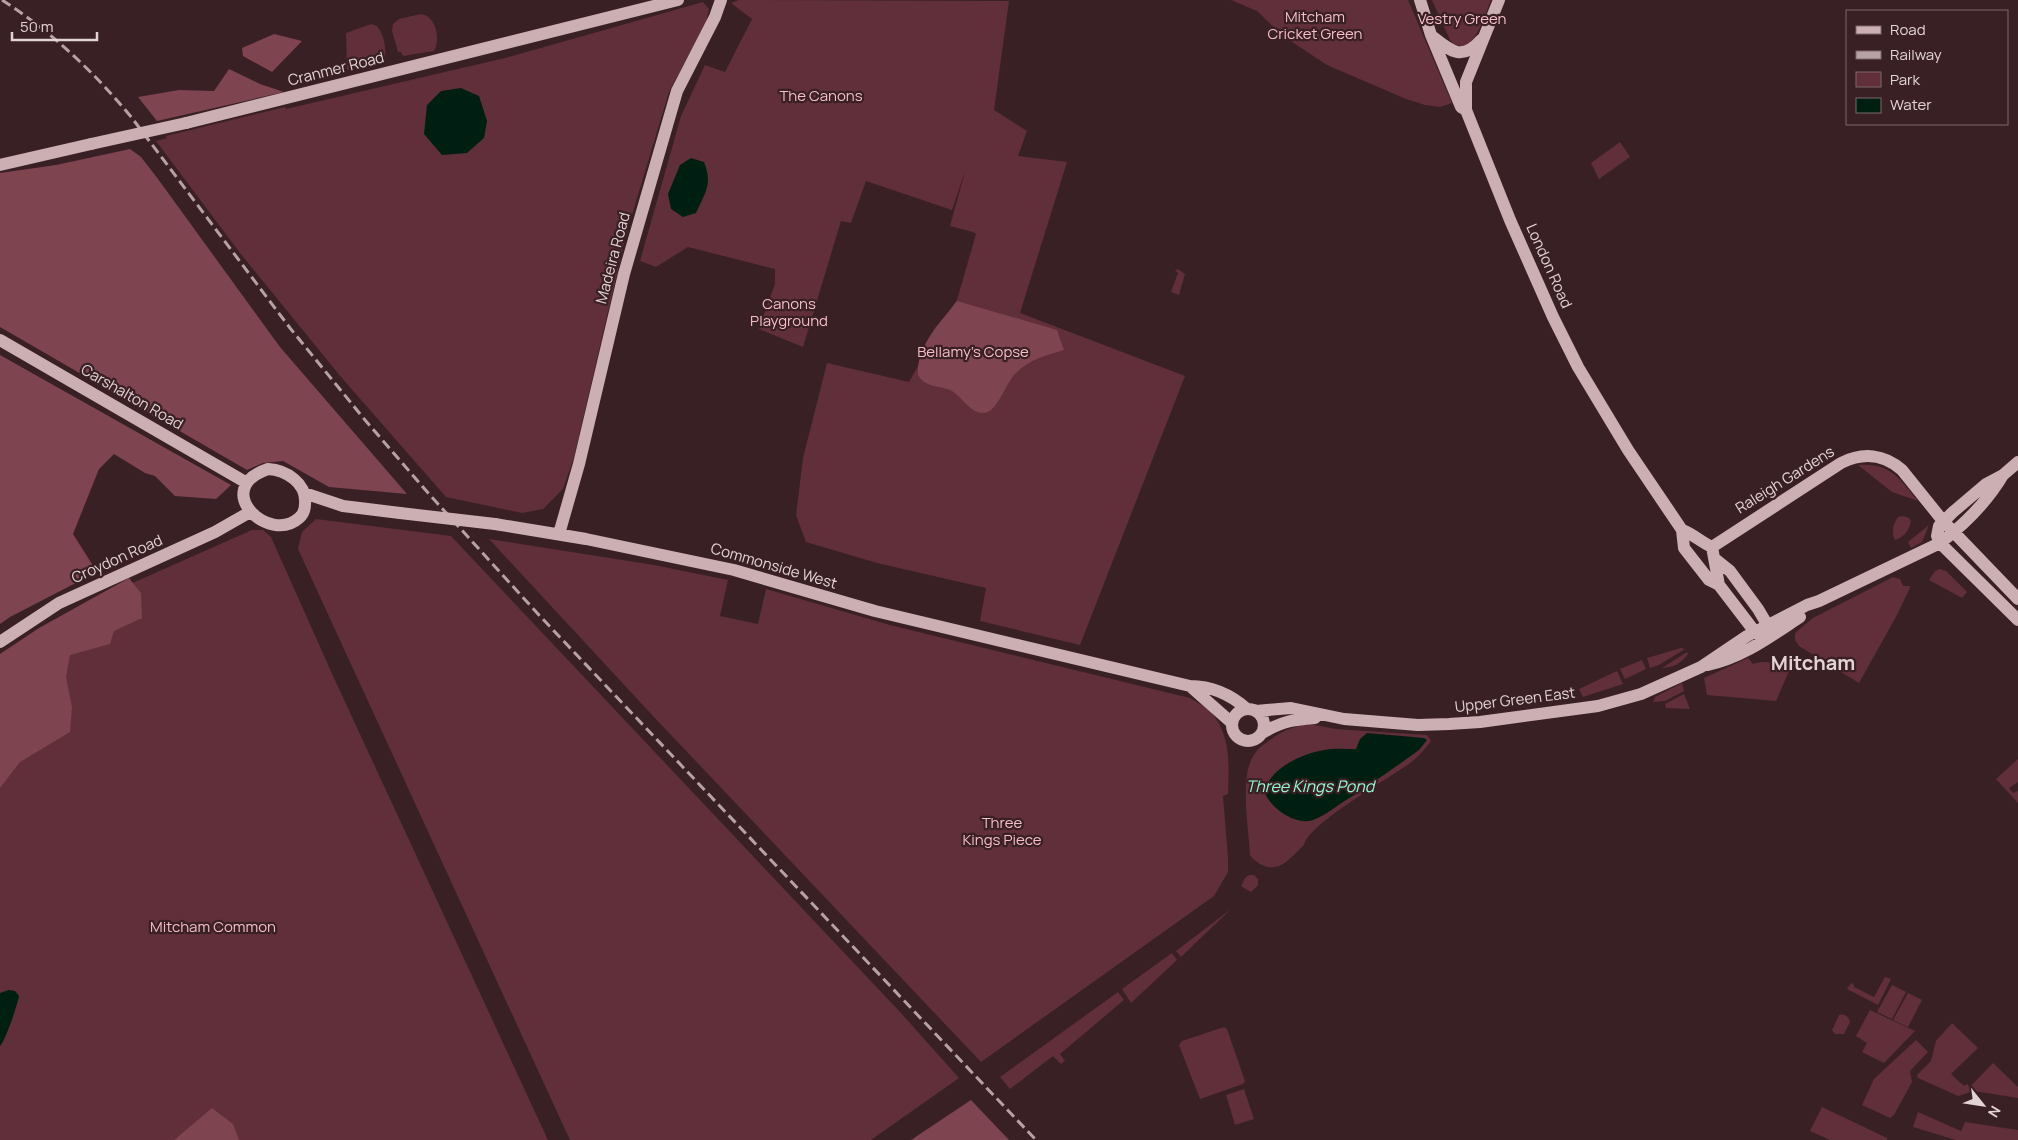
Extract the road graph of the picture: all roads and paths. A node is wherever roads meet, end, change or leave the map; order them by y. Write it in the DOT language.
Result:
graph roads {
  1 [pos="678,0"];
  2 [pos="721,0"];
  3 [pos="1420,0"];
  4 [pos="1499,0"];
  5 [pos="1431,35"];
  6 [pos="1484,37"];
  7 [pos="1466,110"];
  8 [pos="0,166"];
  9 [pos="0,340"];
  10 [pos="2018,462"];
  11 [pos="2003,475"];
  12 [pos="246,483"];
  13 [pos="304,493"];
  14 [pos="343,506"];
  15 [pos="304,509"];
  16 [pos="250,512"];
  17 [pos="1943,521"];
  18 [pos="1682,530"];
  19 [pos="1954,532"];
  20 [pos="559,534"];
  21 [pos="1940,543"];
  22 [pos="1713,553"];
  23 [pos="1719,585"];
  24 [pos="2018,599"];
  25 [pos="2018,620"];
  26 [pos="1765,633"];
  27 [pos="0,642"];
  28 [pos="1190,686"];
  29 [pos="1252,710"];
  30 [pos="1323,716"];
  31 [pos="1232,723"];
  32 [pos="1262,733"];
  1 -- 8 [label="main road, Cranmer Road, bridge"];
  2 -- 20 [label="main road, Madeira Road"];
  3 -- 5 [label="main road, London Road"];
  4 -- 6 [label="main road"];
  5 -- 6 [label="main road"];
  5 -- 7 [label="main road, London Road"];
  6 -- 7 [label="main road"];
  7 -- 18 [label="main road, London Road"];
  9 -- 12 [label="main road, Carshalton Road"];
  10 -- 11 [label="main road"];
  11 -- 17 [label="main road"];
  11 -- 19 [label="main road, Upper Green East"];
  12 -- 13 [label="main road"];
  12 -- 16 [label="main road"];
  13 -- 14 [label="main road, Commonside West"];
  13 -- 15 [label="main road"];
  14 -- 15 [label="main road, Commonside West"];
  14 -- 20 [label="main road, Commonside West, bridge"];
  15 -- 16 [label="main road"];
  16 -- 27 [label="main road, Croydon Road"];
  17 -- 19 [label="main road, Raleigh Gardens"];
  17 -- 21 [label="main road"];
  17 -- 22 [label="main road, Raleigh Gardens"];
  18 -- 22 [label="main road, London Road"];
  18 -- 23 [label="main road, London Road"];
  19 -- 21 [label="main road, Upper Green East"];
  19 -- 24 [label="main road, Raleigh Gardens"];
  20 -- 28 [label="main road, Commonside West"];
  21 -- 25 [label="main road"];
  21 -- 26 [label="main road, Upper Green East"];
  22 -- 23 [label="main road, London Road"];
  22 -- 26 [label="main road"];
  23 -- 26 [label="main road, London Road"];
  26 -- 30 [label="main road, Upper Green East"];
  28 -- 29 [label="main road, Commonside West"];
  28 -- 31 [label="main road, Commonside West"];
  29 -- 30 [label="main road, Upper Green East"];
  29 -- 31 [label="main road"];
  29 -- 32 [label="main road"];
  30 -- 32 [label="main road, Upper Green East"];
  31 -- 32 [label="main road"];
}
